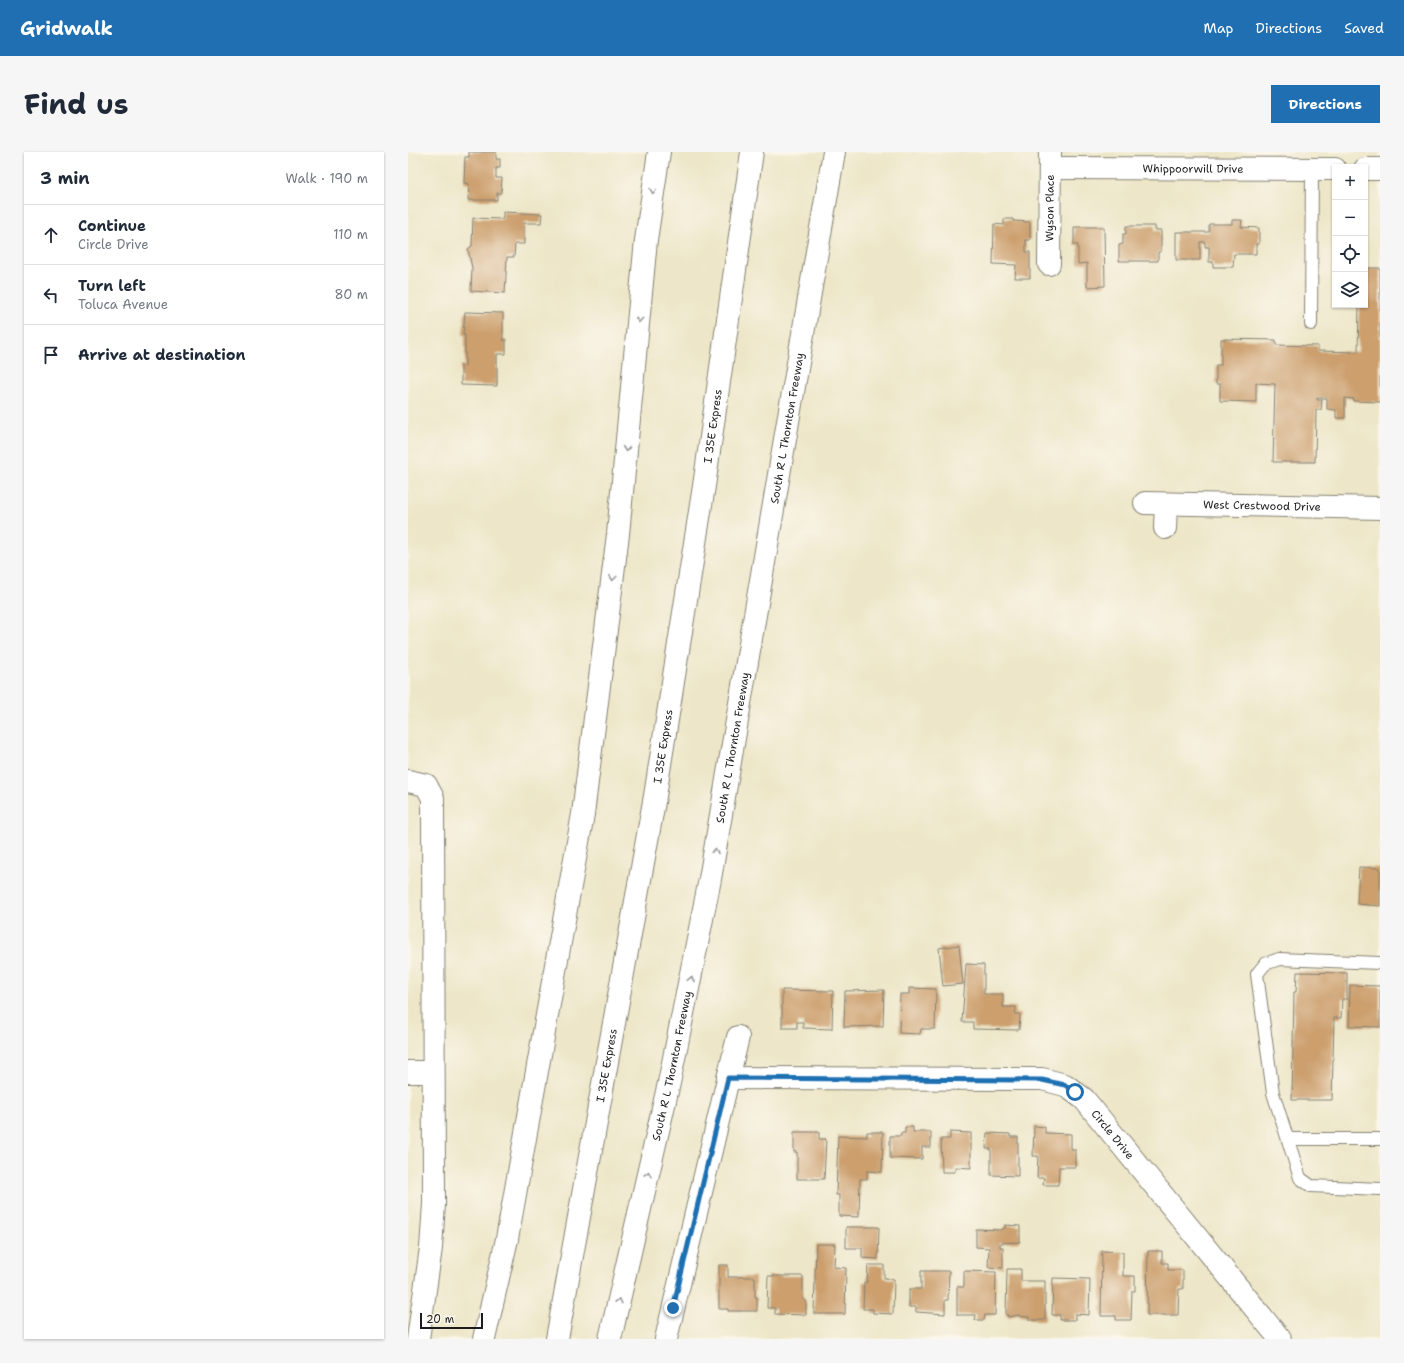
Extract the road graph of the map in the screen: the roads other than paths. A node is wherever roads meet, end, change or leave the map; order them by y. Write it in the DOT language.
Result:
graph roads {
  1 [pos="659,152"];
  2 [pos="752,152"];
  3 [pos="834,152"];
  4 [pos="1050,160"];
  5 [pos="1201,160"];
  6 [pos="1312,168"];
  7 [pos="1332,168"];
  8 [pos="1368,169"];
  9 [pos="1380,169"];
  10 [pos="1049,264"];
  11 [pos="1311,324"];
  12 [pos="1380,508"];
  13 [pos="1166,528"];
  14 [pos="417,783"];
  15 [pos="1380,964"];
  16 [pos="738,1037"];
  17 [pos="408,1072"];
  18 [pos="433,1072"];
  19 [pos="728,1078"];
  20 [pos="1288,1139"];
  21 [pos="1380,1139"];
  22 [pos="1380,1189"];
  23 [pos="418,1339"];
  24 [pos="484,1339"];
  25 [pos="557,1339"];
  26 [pos="610,1339"];
  27 [pos="666,1339"];
  28 [pos="1280,1339"];
  1 -- 24 [label="main road, one-way"];
  2 -- 25 [label="main road, I 35E Express"];
  26 -- 3 [label="main road, South R L Thornton Freeway, one-way"];
  4 -- 5 [label="main road, Whippoorwill Drive"];
  4 -- 10 [label="main road, Wyson Place"];
  5 -- 6 [label="main road, Whippoorwill Drive"];
  6 -- 7 [label="main road, Whippoorwill Drive"];
  6 -- 11 [label="lane"];
  8 -- 9 [label="main road"];
  12 -- 13 [label="main road, West Crestwood Drive"];
  14 -- 18 [label="main road"];
  15 -- 20 [label="lane"];
  16 -- 19 [label="main road"];
  17 -- 18 [label="main road"];
  18 -- 23 [label="main road"];
  19 -- 27 [label="main road"];
  19 -- 28 [label="main road, Circle Drive"];
  20 -- 21 [label="lane"];
  20 -- 22 [label="lane"];
}
